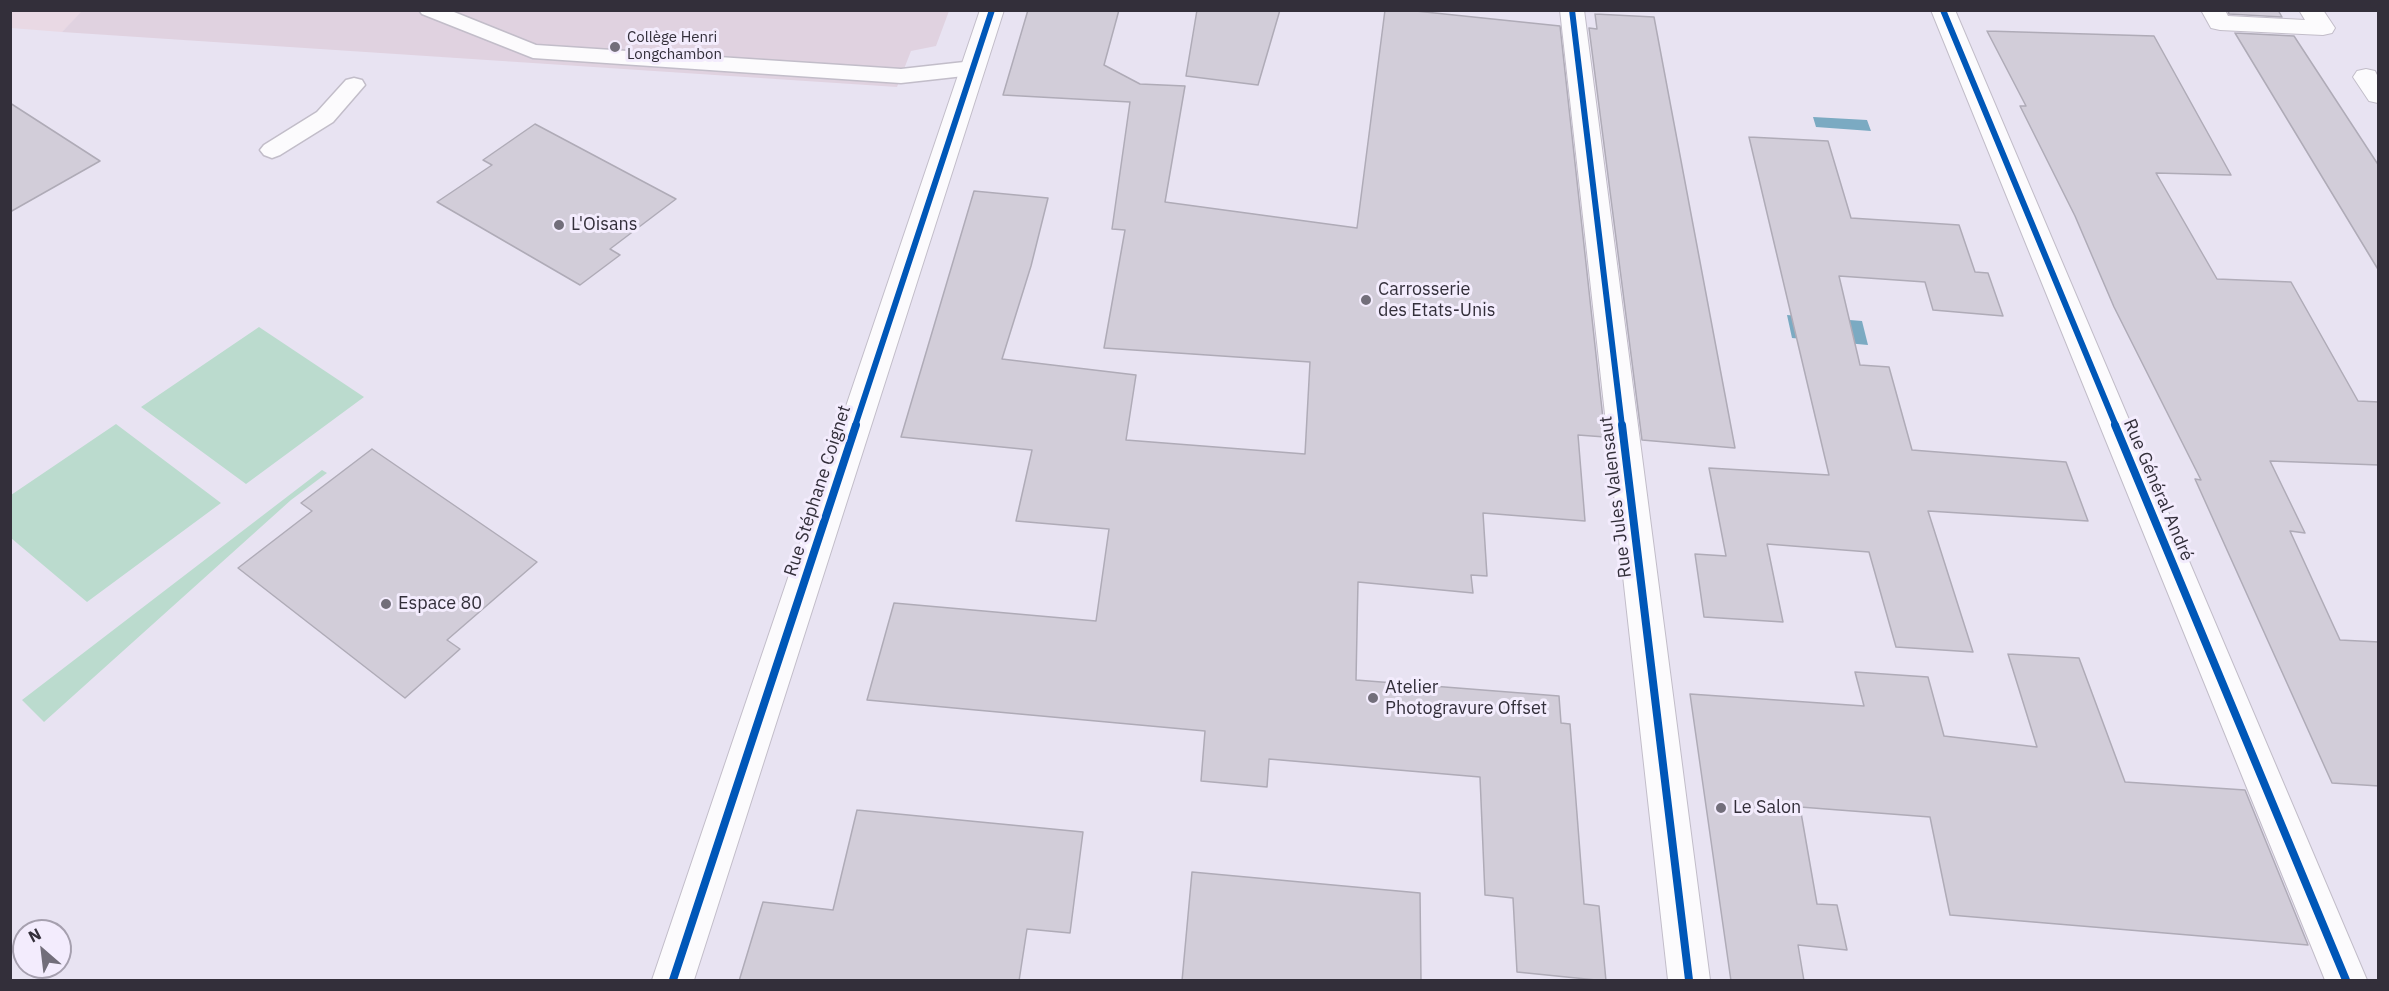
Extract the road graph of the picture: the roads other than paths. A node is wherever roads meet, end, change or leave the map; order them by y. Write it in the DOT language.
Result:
graph roads {
  1 [pos="429,10"];
  2 [pos="992,10"];
  3 [pos="1572,10"];
  4 [pos="1943,10"];
  5 [pos="2212,10"];
  6 [pos="2311,10"];
  7 [pos="710,43"];
  8 [pos="972,68"];
  9 [pos="354,85"];
  10 [pos="272,150"];
  11 [pos="673,981"];
  12 [pos="1689,981"];
  13 [pos="2346,981"];
  1 -- 8 [label="lane"];
  2 -- 8 [label="street, Rue Stéphane Coignet"];
  3 -- 12 [label="street, Rue Jules Valensaut"];
  4 -- 13 [label="street, Rue Général André"];
  5 -- 6 [label="street"];
  7 -- 8 [label="lane"];
  8 -- 11 [label="street, Rue Stéphane Coignet"];
  9 -- 10 [label="lane"];
}
